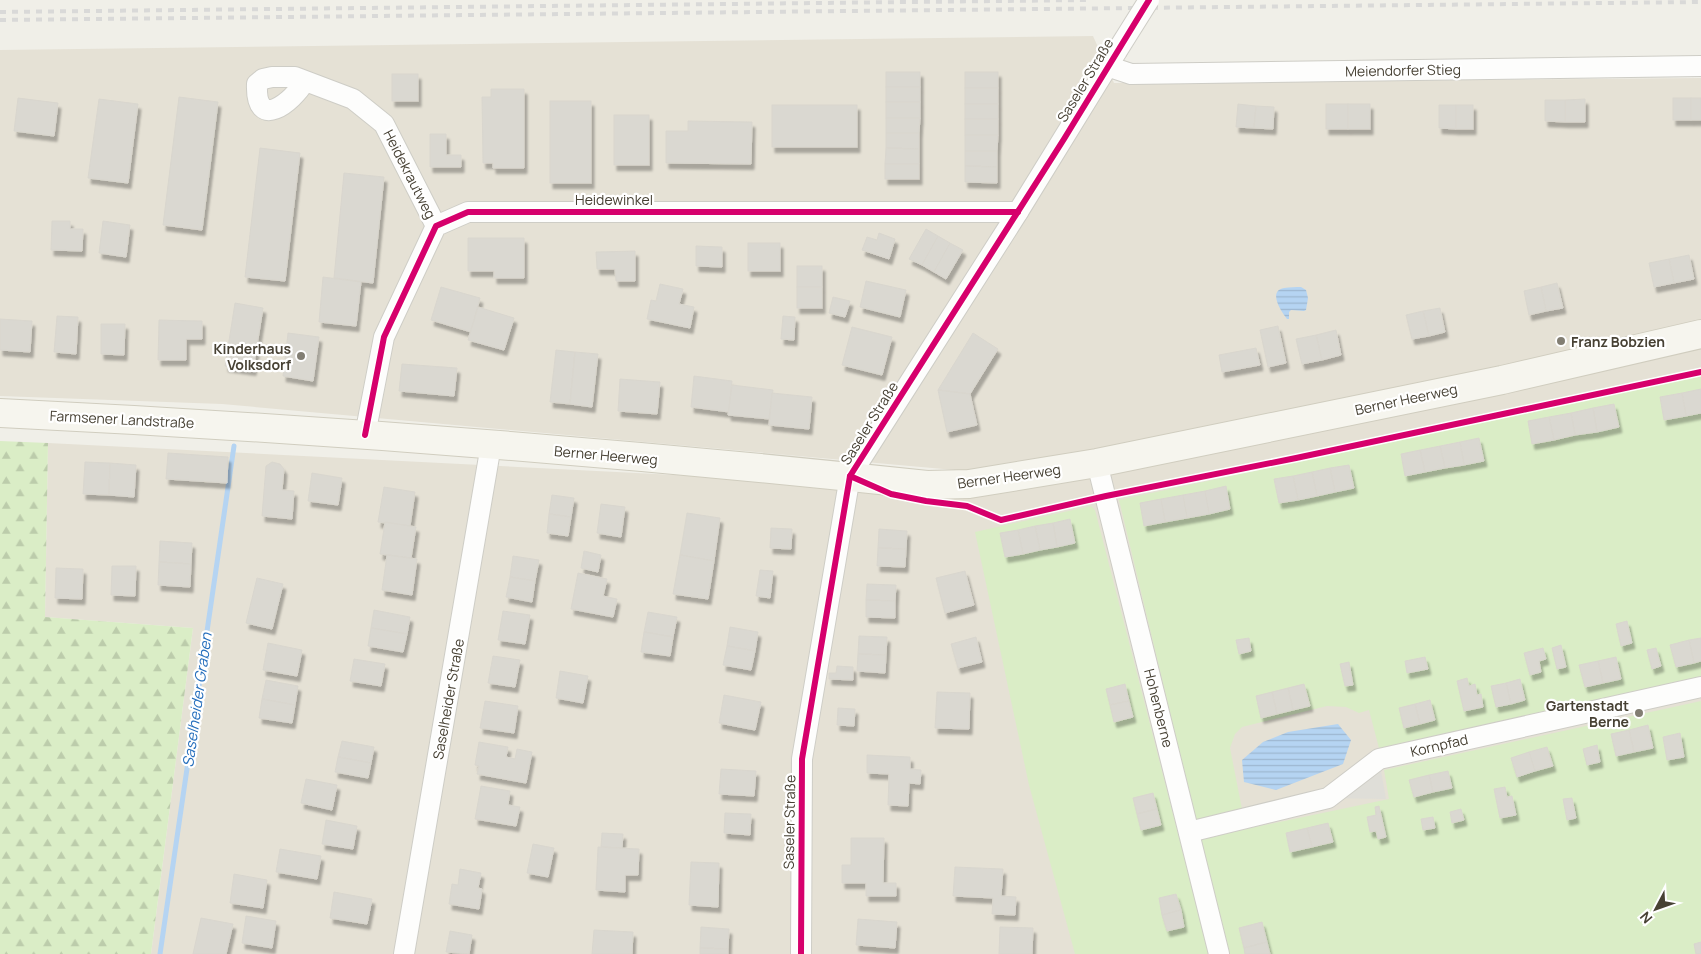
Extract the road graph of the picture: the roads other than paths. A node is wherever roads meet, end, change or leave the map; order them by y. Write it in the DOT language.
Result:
graph roads {
  1 [pos="1149,0"];
  2 [pos="1112,59"];
  3 [pos="1701,66"];
  4 [pos="305,81"];
  5 [pos="1018,212"];
  6 [pos="436,226"];
  7 [pos="1701,334"];
  8 [pos="0,413"];
  9 [pos="245,426"];
  10 [pos="365,435"];
  11 [pos="491,445"];
  12 [pos="1097,463"];
  13 [pos="850,476"];
  14 [pos="1701,687"];
  15 [pos="1189,832"];
  16 [pos="404,954"];
  17 [pos="801,954"];
  18 [pos="1219,954"];
  1 -- 2 [label="street, Saseler Straße, bridge"];
  2 -- 3 [label="street, Meiendorfer Stieg"];
  2 -- 5 [label="street, Saseler Straße"];
  4 -- 6 [label="street, Heidekrautweg"];
  5 -- 6 [label="street, Heidewinkel"];
  5 -- 13 [label="street, Saseler Straße"];
  6 -- 10 [label="street"];
  7 -- 12 [label="main road, Berner Heerweg"];
  8 -- 9 [label="main road, Farmsener Landstraße"];
  9 -- 10 [label="main road, Berner Heerweg"];
  10 -- 11 [label="main road, Berner Heerweg"];
  11 -- 13 [label="main road, Berner Heerweg"];
  11 -- 16 [label="street, Saselheider Straße"];
  12 -- 13 [label="main road, Berner Heerweg"];
  12 -- 15 [label="street, Hohenberne"];
  13 -- 17 [label="street, Saseler Straße"];
  14 -- 15 [label="street, Kornpfad"];
  15 -- 18 [label="street, Hohenberne"];
}
